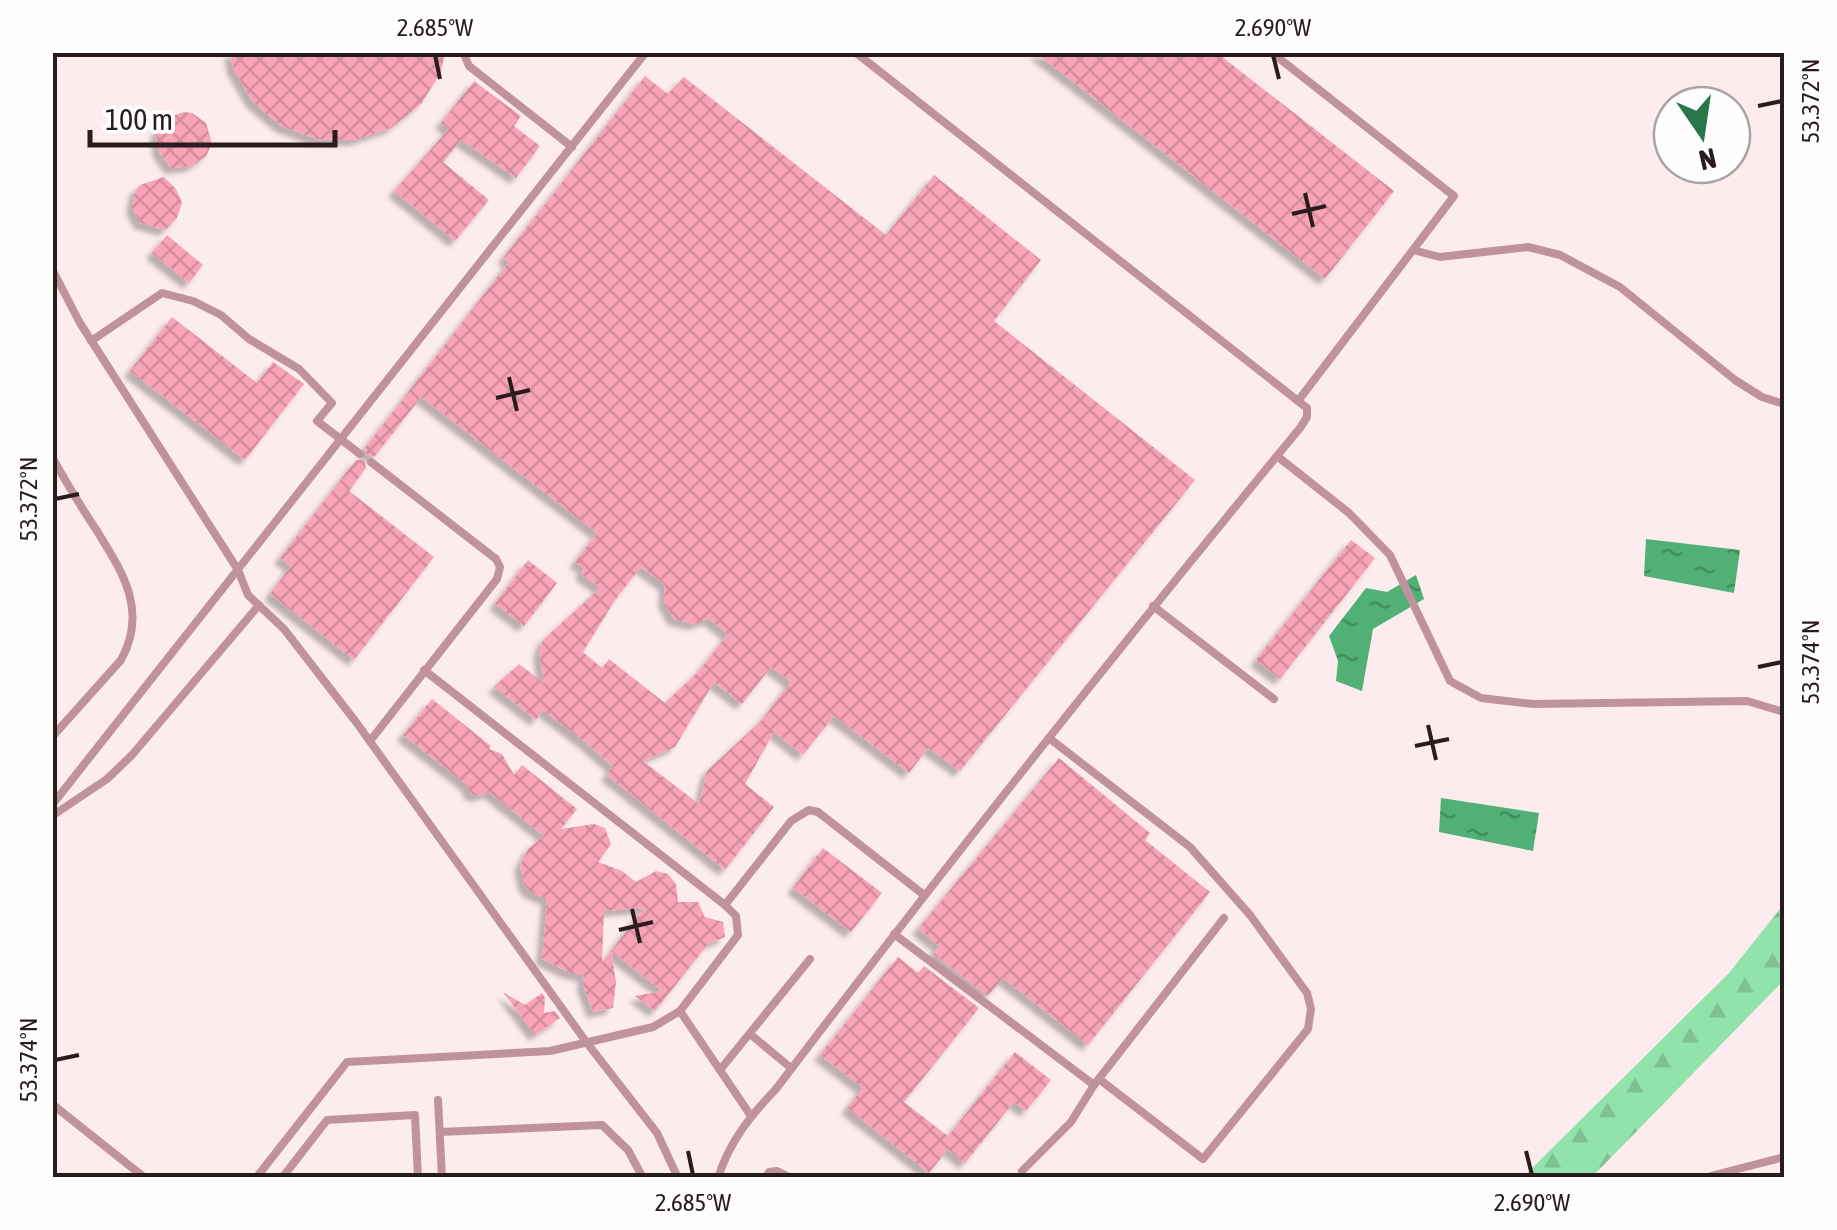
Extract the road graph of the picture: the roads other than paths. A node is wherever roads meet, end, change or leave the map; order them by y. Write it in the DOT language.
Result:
graph roads {
  1 [pos="463,52"];
  2 [pos="646,52"];
  3 [pos="855,52"];
  4 [pos="1271,52"];
  5 [pos="572,147"];
  6 [pos="1413,250"];
  7 [pos="52,270"];
  8 [pos="91,341"];
  9 [pos="1298,402"];
  10 [pos="1784,404"];
  11 [pos="340,440"];
  12 [pos="360,454"];
  13 [pos="1278,456"];
  14 [pos="52,457"];
  15 [pos="371,462"];
  16 [pos="238,570"];
  17 [pos="258,605"];
  18 [pos="1154,606"];
  19 [pos="424,670"];
  20 [pos="1274,699"];
  21 [pos="1784,712"];
  22 [pos="52,737"];
  23 [pos="1049,738"];
  24 [pos="370,741"];
  25 [pos="52,804"];
  26 [pos="52,816"];
  27 [pos="924,895"];
  28 [pos="725,906"];
  29 [pos="1224,918"];
  30 [pos="894,934"];
  31 [pos="810,959"];
  32 [pos="680,1011"];
  33 [pos="750,1034"];
  34 [pos="588,1043"];
  35 [pos="791,1068"];
  36 [pos="720,1070"];
  37 [pos="1096,1082"];
  38 [pos="438,1100"];
  39 [pos="52,1104"];
  40 [pos="751,1116"];
  41 [pos="415,1122"];
  42 [pos="439,1127"];
  43 [pos="1784,1157"];
  44 [pos="1022,1171"];
  45 [pos="145,1178"];
  46 [pos="256,1178"];
  47 [pos="282,1178"];
  48 [pos="418,1178"];
  49 [pos="442,1178"];
  50 [pos="643,1178"];
  51 [pos="678,1178"];
  52 [pos="718,1178"];
  53 [pos="765,1178"];
  54 [pos="791,1178"];
  55 [pos="1703,1178"];
  1 -- 5 [label="lane"];
  2 -- 5 [label="lane"];
  3 -- 9 [label="lane"];
  4 -- 6 [label="lane"];
  5 -- 11 [label="lane"];
  6 -- 9 [label="lane"];
  6 -- 10 [label="lane"];
  7 -- 8 [label="lane"];
  8 -- 11 [label="lane"];
  8 -- 16 [label="lane"];
  9 -- 13 [label="lane"];
  11 -- 12 [label="lane"];
  11 -- 16 [label="lane"];
  13 -- 18 [label="lane"];
  13 -- 21 [label="lane"];
  14 -- 22 [label="lane"];
  15 -- 19 [label="lane"];
  16 -- 17 [label="lane"];
  16 -- 25 [label="lane"];
  17 -- 24 [label="lane"];
  17 -- 26 [label="lane"];
  18 -- 20 [label="lane"];
  18 -- 23 [label="lane"];
  19 -- 24 [label="lane"];
  19 -- 28 [label="lane"];
  23 -- 27 [label="lane"];
  23 -- 37 [label="lane"];
  24 -- 34 [label="lane"];
  27 -- 28 [label="lane"];
  27 -- 30 [label="lane"];
  28 -- 32 [label="lane"];
  29 -- 37 [label="lane"];
  30 -- 35 [label="lane"];
  30 -- 37 [label="lane"];
  31 -- 33 [label="lane"];
  32 -- 34 [label="lane"];
  32 -- 36 [label="lane"];
  33 -- 35 [label="lane"];
  33 -- 36 [label="lane"];
  34 -- 46 [label="lane"];
  34 -- 51 [label="lane"];
  35 -- 40 [label="lane"];
  36 -- 40 [label="lane"];
  37 -- 44 [label="lane"];
  38 -- 42 [label="lane"];
  39 -- 45 [label="lane"];
  40 -- 52 [label="lane"];
  41 -- 42 [label="lane"];
  41 -- 47 [label="lane"];
  41 -- 48 [label="lane"];
  42 -- 49 [label="lane"];
  42 -- 50 [label="lane"];
  43 -- 55 [label="lane"];
  53 -- 54 [label="lane"];
}
